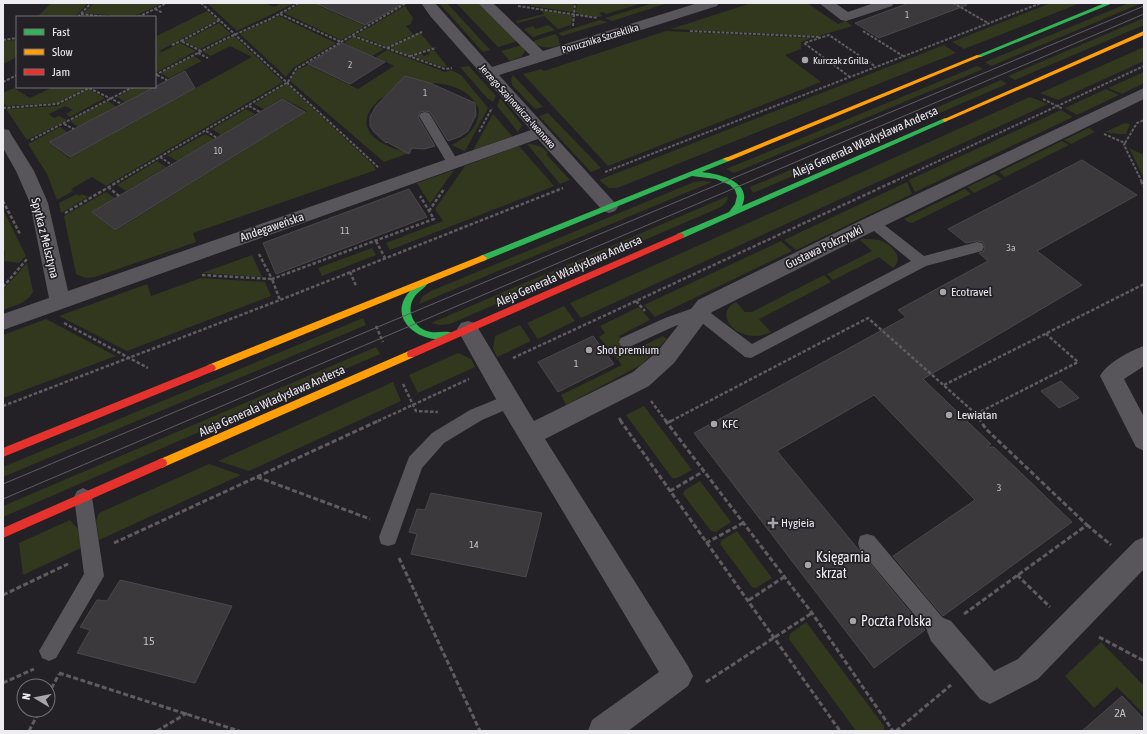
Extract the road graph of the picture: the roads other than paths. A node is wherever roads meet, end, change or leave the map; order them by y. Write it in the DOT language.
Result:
graph roads {
  1 [pos="428,3"];
  2 [pos="485,3"];
  3 [pos="712,3"];
  4 [pos="826,3"];
  5 [pos="887,3"];
  6 [pos="1101,4"];
  7 [pos="1144,33"];
  8 [pos="540,57"];
  9 [pos="488,73"];
  10 [pos="1139,102"];
  11 [pos="425,116"];
  12 [pos="541,132"];
  13 [pos="3,134"];
  14 [pos="453,163"];
  15 [pos="687,176"];
  16 [pos="609,207"];
  17 [pos="730,214"];
  18 [pos="873,223"];
  19 [pos="977,247"];
  20 [pos="922,262"];
  21 [pos="427,281"];
  22 [pos="60,301"];
  23 [pos="699,312"];
  24 [pos="3,322"];
  25 [pos="462,331"];
  26 [pos="627,342"];
  27 [pos="1144,356"];
  28 [pos="509,401"];
  29 [pos="530,435"];
  30 [pos="1144,440"];
  31 [pos="3,453"];
  32 [pos="83,497"];
  33 [pos="3,532"];
  34 [pos="388,537"];
  35 [pos="867,543"];
  36 [pos="1144,550"];
  37 [pos="941,631"];
  38 [pos="44,659"];
  39 [pos="603,731"];
  1 -- 9 [label="street, Jerzego Szajnowicza-Iwanowa"];
  2 -- 8 [label="street"];
  3 -- 8 [label="street, Porucznika Szczeklika"];
  4 -- 5 [label="street"];
  6 -- 15 [label="main road"];
  7 -- 17 [label="main road, Aleja Generała Władysława Andersa"];
  8 -- 9 [label="street, Porucznika Szczeklika"];
  9 -- 12 [label="street, Jerzego Szajnowicza-Iwanowa"];
  10 -- 18 [label="street, Gustawa Pokrzywki"];
  11 -- 14 [label="lane"];
  12 -- 14 [label="street, Andegaweńska"];
  12 -- 16 [label="street, Jerzego Szajnowicza-Iwanowa"];
  13 -- 22 [label="street, Spytka z Melsztyna"];
  14 -- 22 [label="street, Andegaweńska"];
  15 -- 16 [label="main road"];
  15 -- 17 [label="main road"];
  16 -- 21 [label="main road"];
  17 -- 25 [label="main road, Aleja Generała Władysława Andersa"];
  18 -- 20 [label="lane"];
  18 -- 23 [label="street, Gustawa Pokrzywki"];
  19 -- 20 [label="lane"];
  20 -- 23 [label="lane"];
  21 -- 25 [label="main road"];
  21 -- 31 [label="main road"];
  22 -- 24 [label="street, Andegaweńska"];
  23 -- 26 [label="lane"];
  23 -- 29 [label="street, Gustawa Pokrzywki"];
  25 -- 28 [label="street"];
  25 -- 32 [label="main road, Aleja Generała Władysława Andersa"];
  27 -- 30 [label="street"];
  28 -- 29 [label="street"];
  28 -- 34 [label="lane"];
  29 -- 39 [label="street"];
  32 -- 33 [label="main road, Aleja Generała Władysława Andersa"];
  32 -- 38 [label="lane"];
  35 -- 37 [label="lane"];
  36 -- 37 [label="street"];
}
